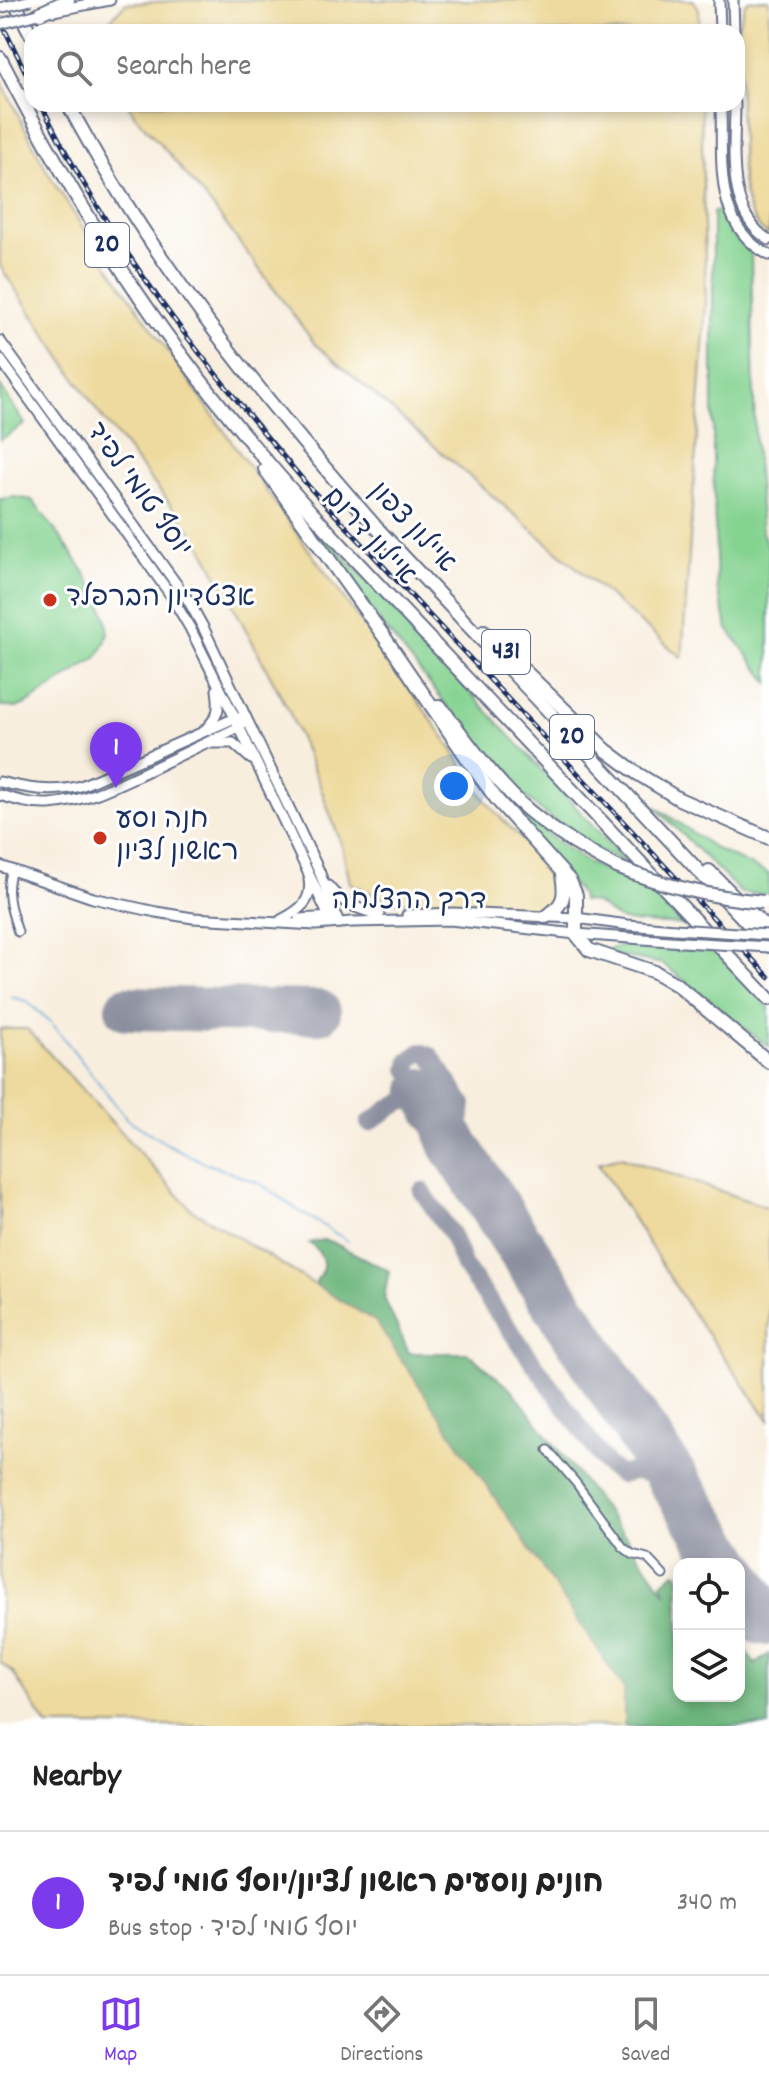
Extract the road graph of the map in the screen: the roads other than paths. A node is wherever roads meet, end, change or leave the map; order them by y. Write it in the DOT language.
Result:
graph roads {
  1 [pos="13,0"];
  2 [pos="31,0"];
  3 [pos="68,0"];
  4 [pos="110,0"];
  5 [pos="733,0"];
  6 [pos="719,2"];
  7 [pos="0,8"];
  8 [pos="38,14"];
  9 [pos="0,24"];
  10 [pos="26,24"];
  11 [pos="720,24"];
  12 [pos="734,24"];
  13 [pos="0,58"];
  14 [pos="24,102"];
  15 [pos="29,112"];
  16 [pos="73,112"];
  17 [pos="721,112"];
  18 [pos="735,112"];
  19 [pos="769,240"];
  20 [pos="769,255"];
  21 [pos="0,341"];
  22 [pos="0,359"];
  23 [pos="232,420"];
  24 [pos="376,527"];
  25 [pos="385,638"];
  26 [pos="216,682"];
  27 [pos="247,718"];
  28 [pos="237,723"];
  29 [pos="204,732"];
  30 [pos="205,744"];
  31 [pos="257,765"];
  32 [pos="0,782"];
  33 [pos="618,786"];
  34 [pos="0,795"];
  35 [pos="769,838"];
  36 [pos="0,866"];
  37 [pos="12,870"];
  38 [pos="314,871"];
  39 [pos="562,872"];
  40 [pos="766,902"];
  41 [pos="379,915"];
  42 [pos="546,917"];
  43 [pos="576,918"];
  44 [pos="281,920"];
  45 [pos="334,920"];
  46 [pos="243,921"];
  47 [pos="18,932"];
  48 [pos="769,933"];
  49 [pos="576,934"];
  50 [pos="769,946"];
  51 [pos="769,999"];
  52 [pos="769,1062"];
  53 [pos="548,1450"];
  54 [pos="663,1575"];
  1 -- 10 [label="highway"];
  2 -- 7 [label="street, bridge"];
  3 -- 8 [label="highway"];
  4 -- 8 [label="street"];
  5 -- 12 [label="street"];
  6 -- 11 [label="street"];
  8 -- 9 [label="street, bridge"];
  13 -- 14 [label="highway, איילון דרום / 20"];
  15 -- 23 [label="highway, איילון דרום / 20"];
  16 -- 24 [label="highway, איילון צפון / 20"];
  17 -- 20 [label="street"];
  18 -- 19 [label="street"];
  21 -- 27 [label="street, יוסף טומי לפיד"];
  22 -- 26 [label="street, יוסף טומי לפיד"];
  23 -- 25 [label="highway"];
  23 -- 51 [label="highway, איילון דרום / 20"];
  24 -- 33 [label="highway, איילון צפון / 20"];
  24 -- 35 [label="highway, 431"];
  25 -- 39 [label="highway"];
  25 -- 40 [label="highway, bridge"];
  26 -- 28 [label="street, יוסף טומי לפיד"];
  26 -- 29 [label="street"];
  27 -- 28 [label="street"];
  27 -- 38 [label="street, יוסף טומי לפיד"];
  28 -- 29 [label="street"];
  28 -- 30 [label="street"];
  28 -- 31 [label="street, יוסף טומי לפיד"];
  29 -- 32 [label="street"];
  30 -- 31 [label="street"];
  30 -- 34 [label="street"];
  31 -- 38 [label="street, יוסף טומי לפיד"];
  33 -- 48 [label="highway"];
  33 -- 50 [label="highway, איילון צפון / 20"];
  36 -- 37 [label="street, דרך ההצלחה"];
  37 -- 46 [label="street, דרך ההצלחה"];
  37 -- 47 [label="street"];
  38 -- 41 [label="street"];
  38 -- 44 [label="street"];
  38 -- 45 [label="street"];
  39 -- 42 [label="highway"];
  39 -- 43 [label="highway"];
  41 -- 42 [label="street, דרך ההצלחה"];
  41 -- 45 [label="street, דרך ההצלחה"];
  42 -- 43 [label="street, דרך ההצלחה"];
  43 -- 48 [label="street, דרך ההצלחה, bridge"];
  43 -- 49 [label="highway"];
  44 -- 45 [label="street, דרך ההצלחה"];
  44 -- 46 [label="street, דרך ההצלחה"];
  45 -- 46 [label="street, דרך ההצלחה"];
  45 -- 49 [label="street, דרך ההצלחה"];
  49 -- 50 [label="street, דרך ההצלחה, bridge"];
  49 -- 52 [label="highway"];
  53 -- 54 [label="street"];
}
